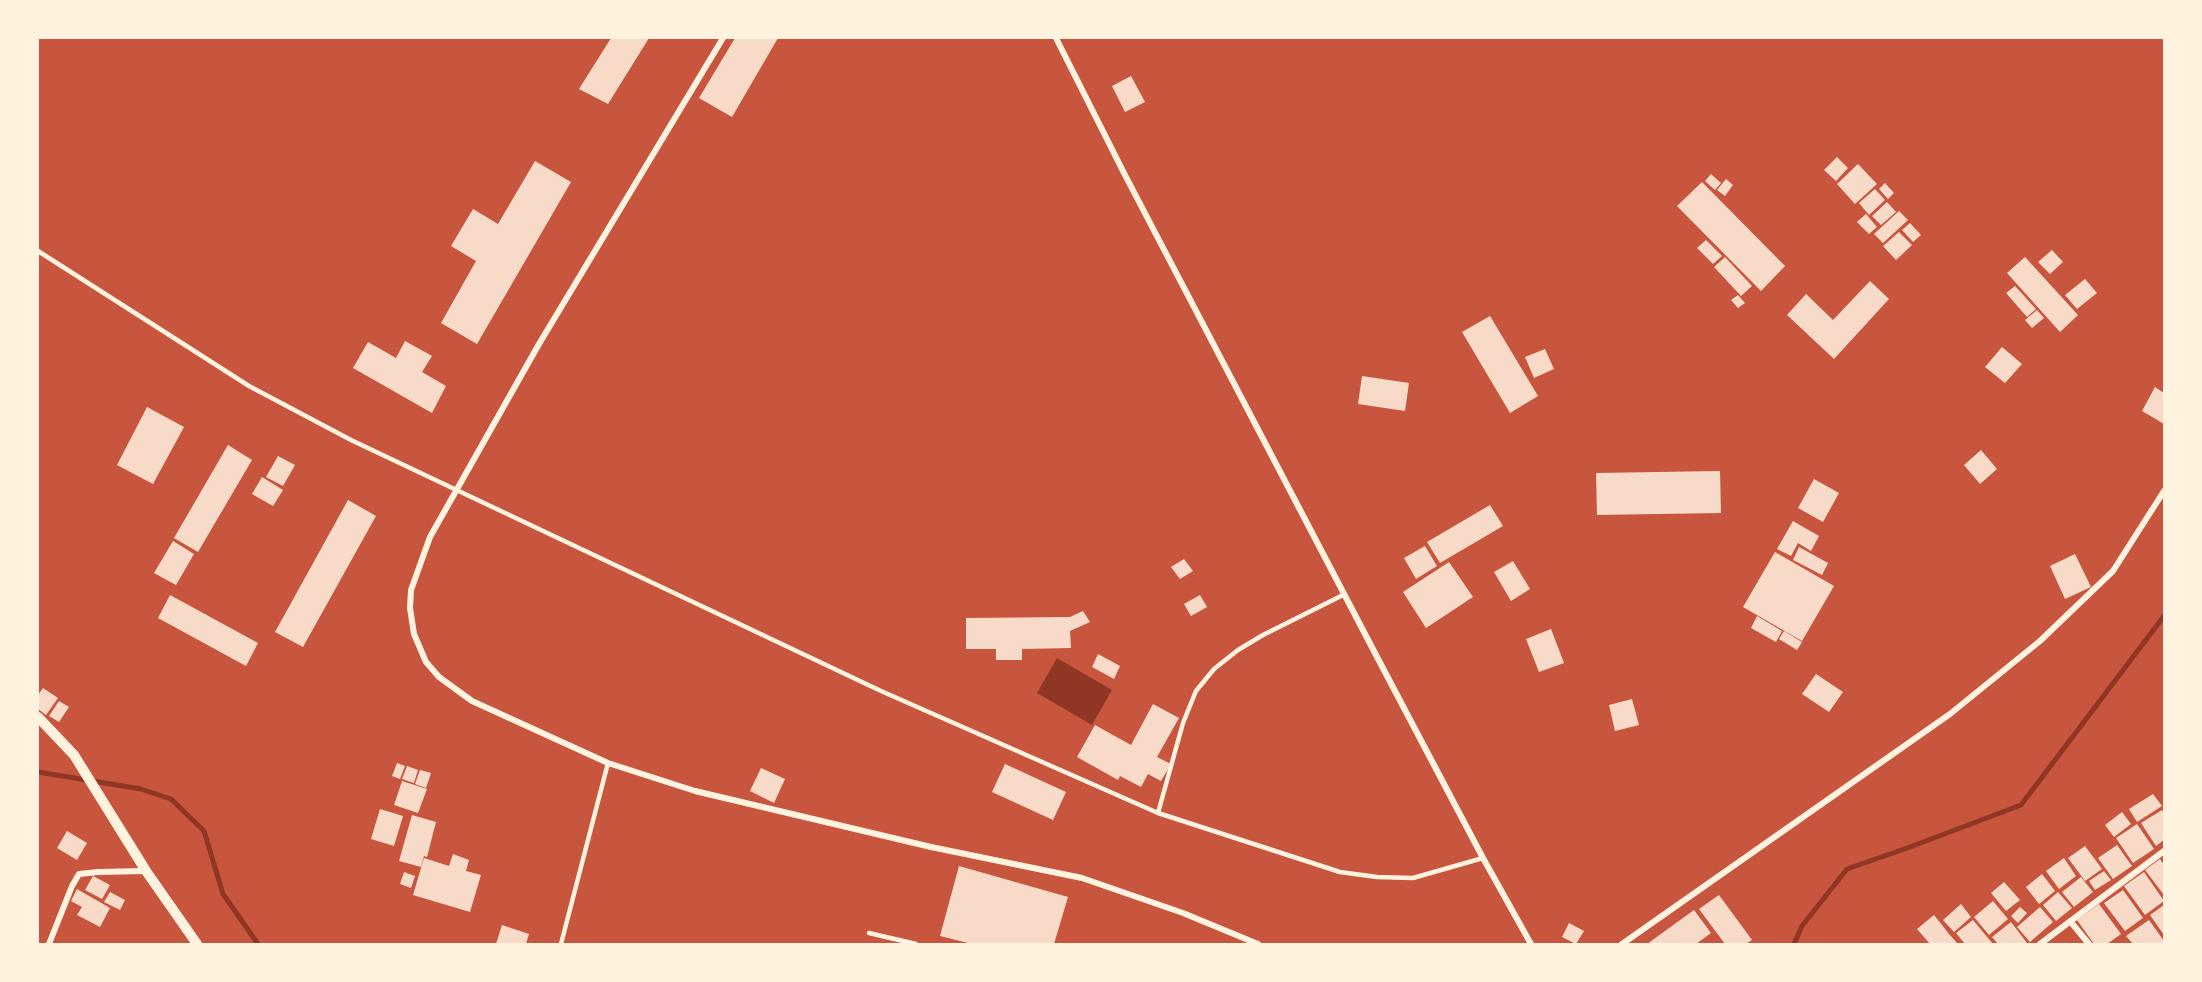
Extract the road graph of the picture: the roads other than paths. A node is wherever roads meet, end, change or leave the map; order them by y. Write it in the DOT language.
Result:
graph roads {
  1 [pos="723,38"];
  2 [pos="1056,38"];
  3 [pos="38,251"];
  4 [pos="457,489"];
  5 [pos="2164,491"];
  6 [pos="1345,594"];
  7 [pos="38,717"];
  8 [pos="608,763"];
  9 [pos="1158,813"];
  10 [pos="2164,851"];
  11 [pos="1483,858"];
  12 [pos="146,871"];
  13 [pos="2070,921"];
  14 [pos="870,933"];
  15 [pos="50,944"];
  16 [pos="197,945"];
  17 [pos="561,945"];
  18 [pos="916,945"];
  19 [pos="1258,945"];
  20 [pos="1531,945"];
  21 [pos="1622,945"];
  22 [pos="2040,945"];
  23 [pos="2089,945"];
  1 -- 4 [label="street"];
  2 -- 6 [label="street"];
  3 -- 4 [label="lane"];
  4 -- 8 [label="street"];
  4 -- 9 [label="lane"];
  5 -- 21 [label="street"];
  6 -- 9 [label="lane"];
  6 -- 11 [label="street"];
  7 -- 12 [label="street"];
  8 -- 17 [label="lane"];
  8 -- 19 [label="street"];
  9 -- 11 [label="lane"];
  10 -- 13 [label="street"];
  11 -- 20 [label="street"];
  12 -- 15 [label="street"];
  12 -- 16 [label="street"];
  13 -- 22 [label="street"];
  13 -- 23 [label="street"];
  14 -- 18 [label="lane"];
}
